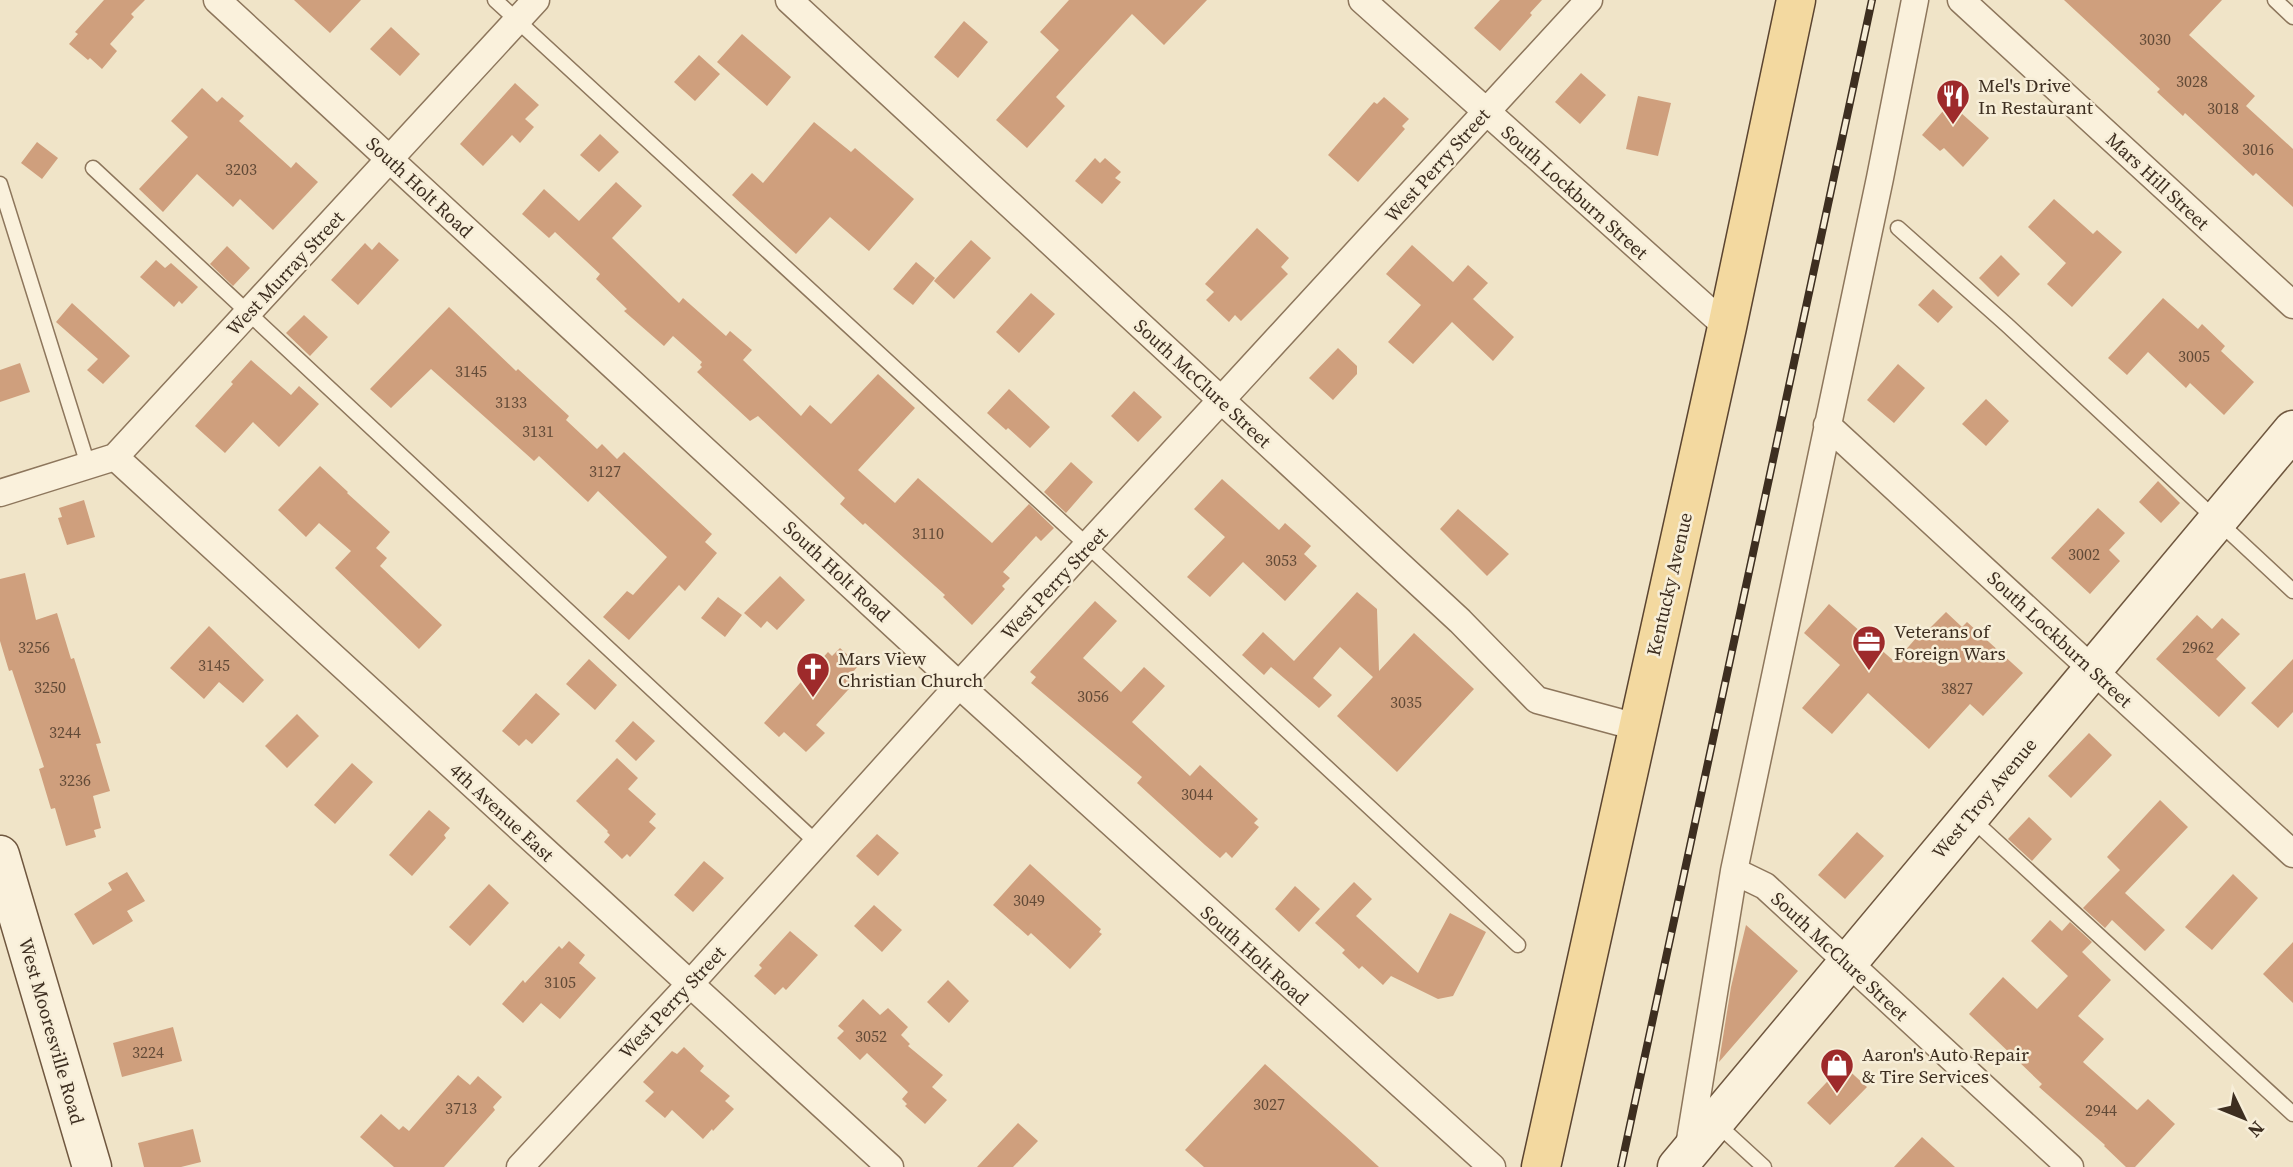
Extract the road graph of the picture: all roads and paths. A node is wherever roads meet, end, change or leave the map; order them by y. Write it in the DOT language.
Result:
graph roads {
  1 [pos="217,0"];
  2 [pos="495,0"];
  3 [pos="536,0"];
  4 [pos="789,0"];
  5 [pos="1362,0"];
  6 [pos="1589,0"];
  7 [pos="1796,0"];
  8 [pos="1915,0"];
  9 [pos="1961,0"];
  10 [pos="2275,0"];
  11 [pos="2293,16"];
  12 [pos="517,20"];
  13 [pos="1485,112"];
  14 [pos="390,159"];
  15 [pos="93,168"];
  16 [pos="0,184"];
  17 [pos="1898,228"];
  18 [pos="2293,305"];
  19 [pos="248,313"];
  20 [pos="1727,327"];
  21 [pos="1222,400"];
  22 [pos="1827,425"];
  23 [pos="2293,430"];
  24 [pos="115,457"];
  25 [pos="88,465"];
  26 [pos="0,493"];
  27 [pos="2217,520"];
  28 [pos="1088,546"];
  29 [pos="2293,591"];
  30 [pos="2092,668"];
  31 [pos="959,685"];
  32 [pos="1637,727"];
  33 [pos="1969,816"];
  34 [pos="817,844"];
  35 [pos="2293,854"];
  36 [pos="0,855"];
  37 [pos="1734,871"];
  38 [pos="1518,946"];
  39 [pos="1847,962"];
  40 [pos="690,984"];
  41 [pos="2293,1114"];
  42 [pos="1714,1121"];
  43 [pos="1683,1159"];
  44 [pos="92,1167"];
  45 [pos="520,1167"];
  46 [pos="890,1167"];
  47 [pos="1492,1167"];
  48 [pos="1541,1167"];
  49 [pos="1764,1167"];
  50 [pos="2070,1167"];
  1 -- 14 [label="street, South Holt Road"];
  2 -- 12 [label="lane"];
  3 -- 12 [label="street, West Murray Street"];
  4 -- 21 [label="street, South McClure Street"];
  5 -- 13 [label="street, South Lockburn Street"];
  6 -- 13 [label="street, West Perry Street"];
  7 -- 20 [label="main road, Kentucky Avenue"];
  8 -- 22 [label="street"];
  9 -- 18 [label="street, Mars Hill Street"];
  10 -- 11 [label="lane"];
  12 -- 14 [label="street, West Murray Street"];
  12 -- 28 [label="lane"];
  13 -- 20 [label="street, South Lockburn Street"];
  13 -- 21 [label="street, West Perry Street"];
  14 -- 19 [label="street, West Murray Street"];
  14 -- 31 [label="street, South Holt Road"];
  15 -- 19 [label="lane"];
  16 -- 25 [label="lane"];
  17 -- 27 [label="lane"];
  19 -- 24 [label="street, West Murray Street"];
  19 -- 34 [label="lane"];
  20 -- 32 [label="main road, Kentucky Avenue"];
  21 -- 28 [label="street, West Perry Street"];
  21 -- 32 [label="street, South McClure Street"];
  22 -- 30 [label="street, South Lockburn Street"];
  22 -- 37 [label="street"];
  23 -- 27 [label="street, West Troy Avenue"];
  24 -- 25 [label="street"];
  24 -- 40 [label="street, 4th Avenue East"];
  25 -- 26 [label="street"];
  27 -- 29 [label="lane"];
  27 -- 30 [label="street, West Troy Avenue"];
  28 -- 31 [label="street, West Perry Street"];
  28 -- 38 [label="lane"];
  30 -- 33 [label="street, West Troy Avenue"];
  30 -- 35 [label="street, South Lockburn Street"];
  31 -- 34 [label="street, West Perry Street"];
  31 -- 47 [label="street, South Holt Road"];
  32 -- 48 [label="main road, Kentucky Avenue"];
  33 -- 39 [label="street, West Troy Avenue"];
  33 -- 41 [label="lane"];
  34 -- 40 [label="street, West Perry Street"];
  36 -- 44 [label="street, West Mooresville Road"];
  37 -- 39 [label="street, South McClure Street"];
  37 -- 43 [label="street"];
  39 -- 42 [label="street, West Troy Avenue"];
  39 -- 50 [label="street, South McClure Street"];
  40 -- 45 [label="street, West Perry Street"];
  40 -- 46 [label="street, 4th Avenue East"];
  42 -- 43 [label="street, West Troy Avenue"];
  42 -- 49 [label="lane"];
}
